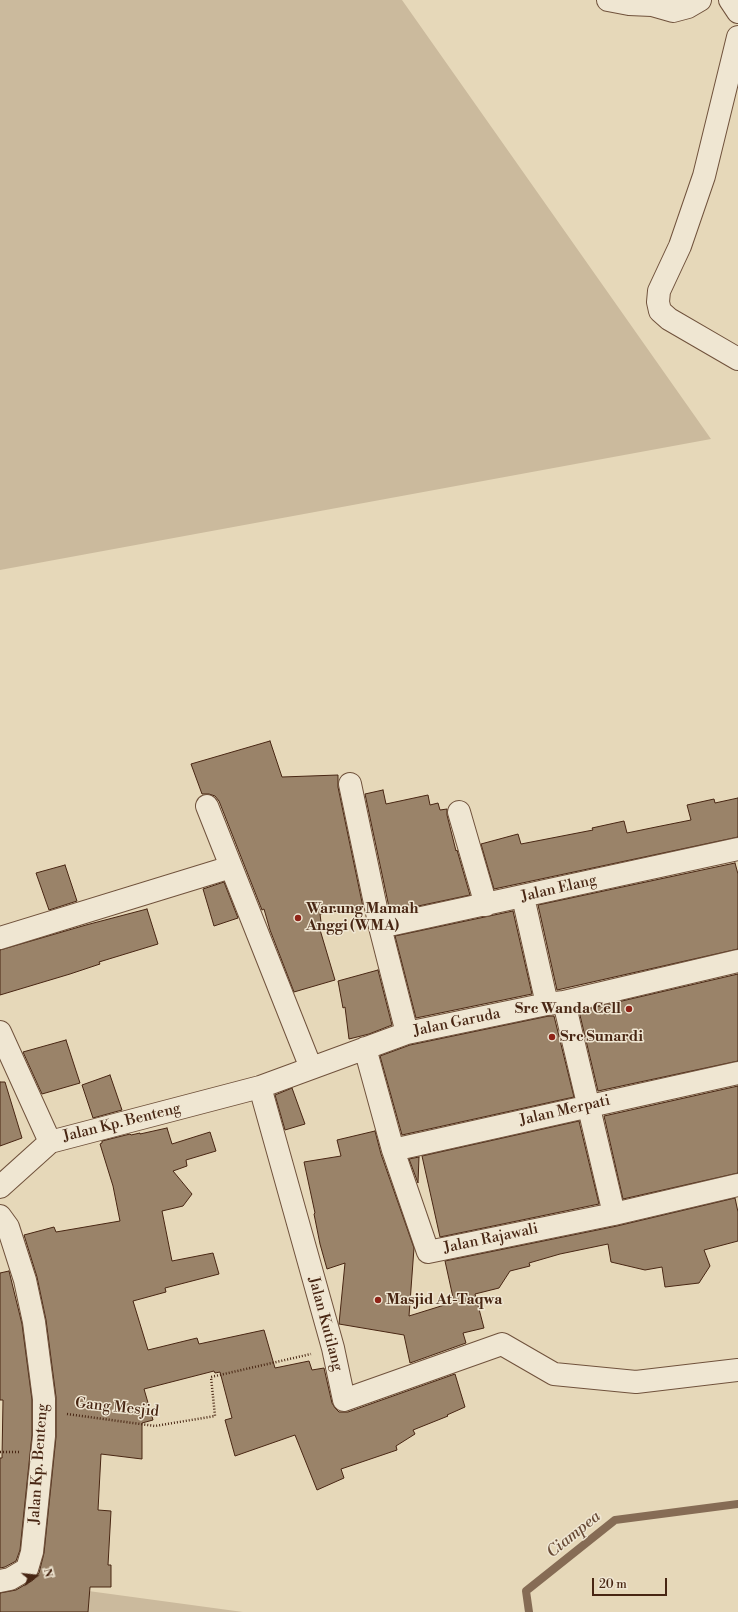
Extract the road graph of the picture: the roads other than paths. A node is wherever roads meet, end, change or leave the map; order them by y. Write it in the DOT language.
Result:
graph roads {
  1 [pos="608,0"];
  2 [pos="700,0"];
  3 [pos="730,0"];
  4 [pos="738,12"];
  5 [pos="738,37"];
  6 [pos="738,359"];
  7 [pos="350,784"];
  8 [pos="207,806"];
  9 [pos="458,812"];
  10 [pos="738,849"];
  11 [pos="232,867"];
  12 [pos="523,897"];
  13 [pos="486,905"];
  14 [pos="380,928"];
  15 [pos="0,938"];
  16 [pos="738,961"];
  17 [pos="555,1003"];
  18 [pos="0,1032"];
  19 [pos="407,1033"];
  20 [pos="365,1048"];
  21 [pos="311,1068"];
  22 [pos="738,1073"];
  23 [pos="260,1087"];
  24 [pos="589,1106"];
  25 [pos="50,1142"];
  26 [pos="393,1150"];
  27 [pos="738,1185"];
  28 [pos="0,1187"];
  29 [pos="614,1214"];
  30 [pos="0,1216"];
  31 [pos="738,1370"];
  32 [pos="0,1581"];
  1 -- 2 [label="street"];
  3 -- 4 [label="street"];
  5 -- 6 [label="street"];
  7 -- 14 [label="street"];
  8 -- 11 [label="street"];
  9 -- 13 [label="street"];
  10 -- 12 [label="street, Jalan Elang"];
  11 -- 15 [label="street"];
  11 -- 21 [label="street"];
  12 -- 13 [label="street, Jalan Elang"];
  12 -- 17 [label="street"];
  13 -- 14 [label="street, Jalan Elang"];
  14 -- 19 [label="street"];
  16 -- 17 [label="street, Jalan Garuda"];
  17 -- 19 [label="street, Jalan Garuda"];
  17 -- 24 [label="street"];
  18 -- 25 [label="street"];
  19 -- 20 [label="street, Jalan Garuda"];
  20 -- 21 [label="street, Jalan Garuda"];
  20 -- 26 [label="street, Jalan Rajawali"];
  21 -- 23 [label="street, Jalan Kp. Benteng"];
  22 -- 24 [label="street, Jalan Merpati"];
  23 -- 25 [label="street, Jalan Kp. Benteng"];
  23 -- 31 [label="street, Jalan Kutilang"];
  24 -- 26 [label="street, Jalan Merpati"];
  24 -- 29 [label="street"];
  25 -- 28 [label="street, Jalan Kp. Benteng"];
  26 -- 29 [label="street, Jalan Rajawali"];
  27 -- 29 [label="street, Jalan Rajawali"];
  30 -- 32 [label="street, Jalan Kp. Benteng"];
}
